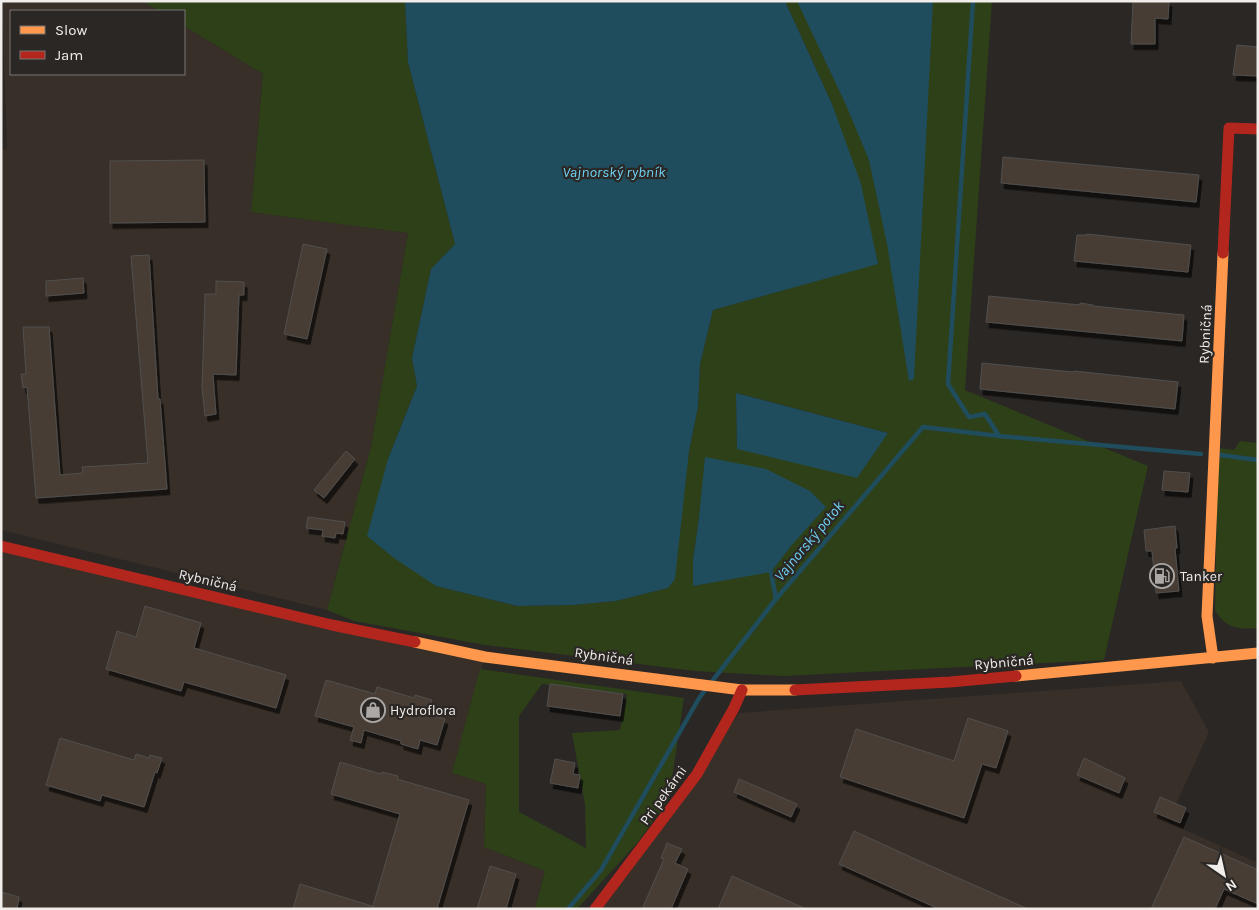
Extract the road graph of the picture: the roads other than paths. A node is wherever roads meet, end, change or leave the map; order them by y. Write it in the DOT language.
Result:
graph roads {
  1 [pos="1258,128"];
  2 [pos="1,546"];
  3 [pos="1258,653"];
  4 [pos="1213,658"];
  5 [pos="742,690"];
  6 [pos="595,909"];
  1 -- 4 [label="main road, Rybničná"];
  2 -- 5 [label="main road, Rybničná"];
  3 -- 4 [label="main road, Rybničná"];
  4 -- 5 [label="main road, Rybničná"];
  5 -- 6 [label="main road, Pri pekárni"];
}
